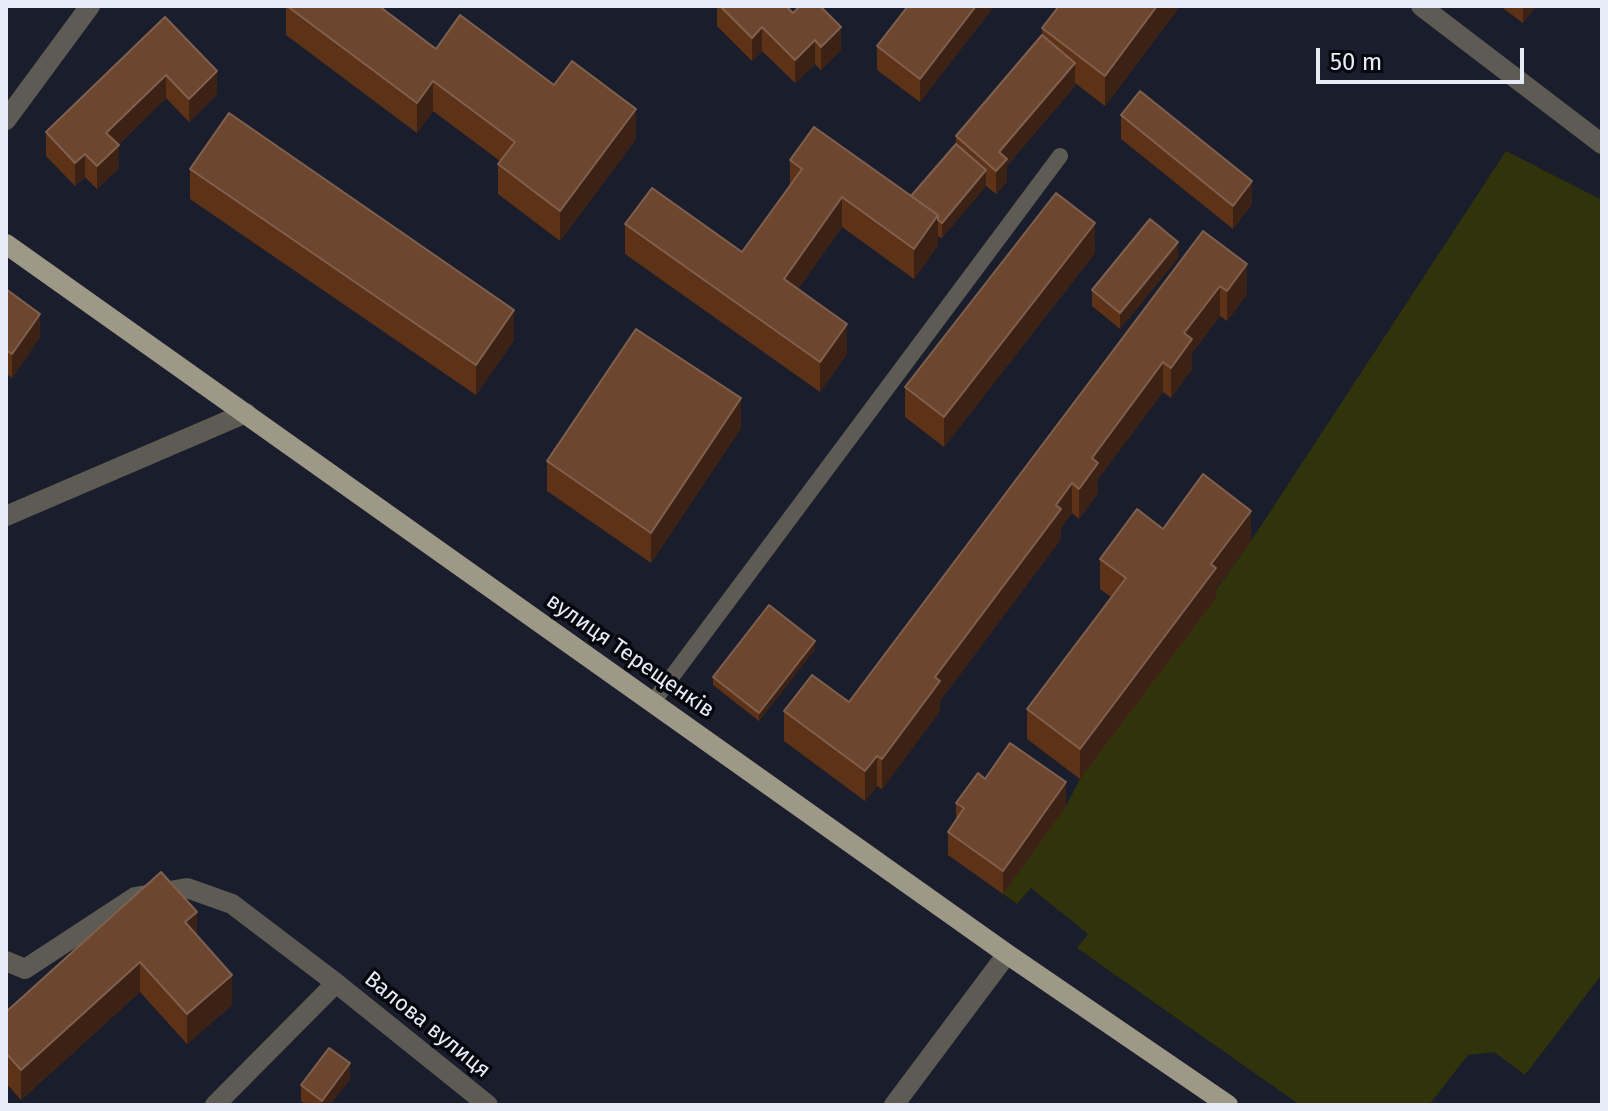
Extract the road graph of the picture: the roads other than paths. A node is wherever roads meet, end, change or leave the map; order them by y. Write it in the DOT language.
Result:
graph roads {
  1 [pos="90,6"];
  2 [pos="1421,6"];
  3 [pos="6,120"];
  4 [pos="1599,137"];
  5 [pos="1060,156"];
  6 [pos="6,244"];
  7 [pos="246,413"];
  8 [pos="6,516"];
  9 [pos="653,702"];
  10 [pos="1007,954"];
  11 [pos="6,961"];
  12 [pos="336,983"];
  13 [pos="215,1105"];
  14 [pos="488,1105"];
  15 [pos="894,1105"];
  16 [pos="1228,1105"];
  1 -- 3 [label="street"];
  2 -- 4 [label="street"];
  5 -- 9 [label="lane"];
  6 -- 7 [label="main road, вулиця Терещенків"];
  7 -- 8 [label="street"];
  7 -- 9 [label="main road, вулиця Терещенків"];
  9 -- 10 [label="main road, вулиця Терещенків"];
  10 -- 15 [label="street"];
  10 -- 16 [label="main road, вулиця Терещенків"];
  11 -- 12 [label="street, Валова вулиця"];
  12 -- 13 [label="street"];
  12 -- 14 [label="street, Валова вулиця"];
}
